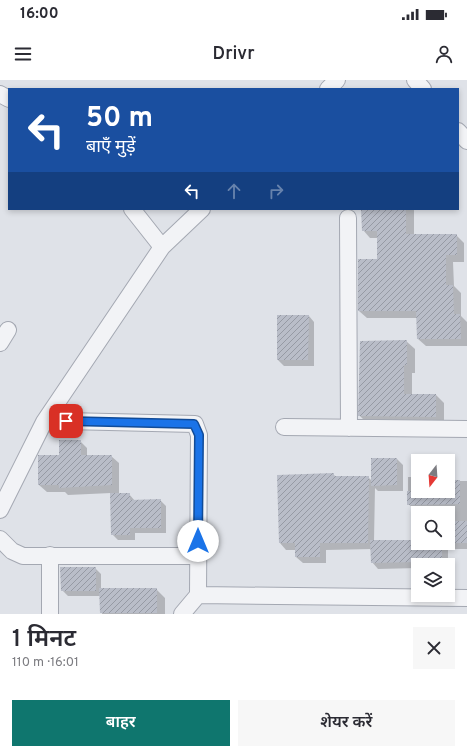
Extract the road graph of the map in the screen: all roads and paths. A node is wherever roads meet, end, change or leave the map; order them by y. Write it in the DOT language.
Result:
graph roads {
  1 [pos="337,80"];
  2 [pos="415,80"];
  3 [pos="329,88"];
  4 [pos="422,88"];
  5 [pos="459,132"];
  6 [pos="467,141"];
  7 [pos="133,210"];
  8 [pos="201,210"];
  9 [pos="348,218"];
  10 [pos="162,247"];
  11 [pos="66,421"];
  12 [pos="284,427"];
  13 [pos="349,428"];
  14 [pos="467,429"];
  15 [pos="0,510"];
  16 [pos="0,539"];
  17 [pos="50,555"];
  18 [pos="198,556"];
  19 [pos="198,595"];
  20 [pos="467,598"];
  21 [pos="50,614"];
  22 [pos="182,614"];
  1 -- 3 [label="street"];
  2 -- 4 [label="street"];
  5 -- 6 [label="street"];
  7 -- 10 [label="street"];
  8 -- 10 [label="street"];
  9 -- 13 [label="street"];
  10 -- 15 [label="street"];
  11 -- 18 [label="street"];
  12 -- 13 [label="street"];
  13 -- 14 [label="street"];
  16 -- 17 [label="street"];
  17 -- 18 [label="street"];
  17 -- 21 [label="street"];
  18 -- 19 [label="street"];
  19 -- 20 [label="street"];
  19 -- 22 [label="street"];
}
